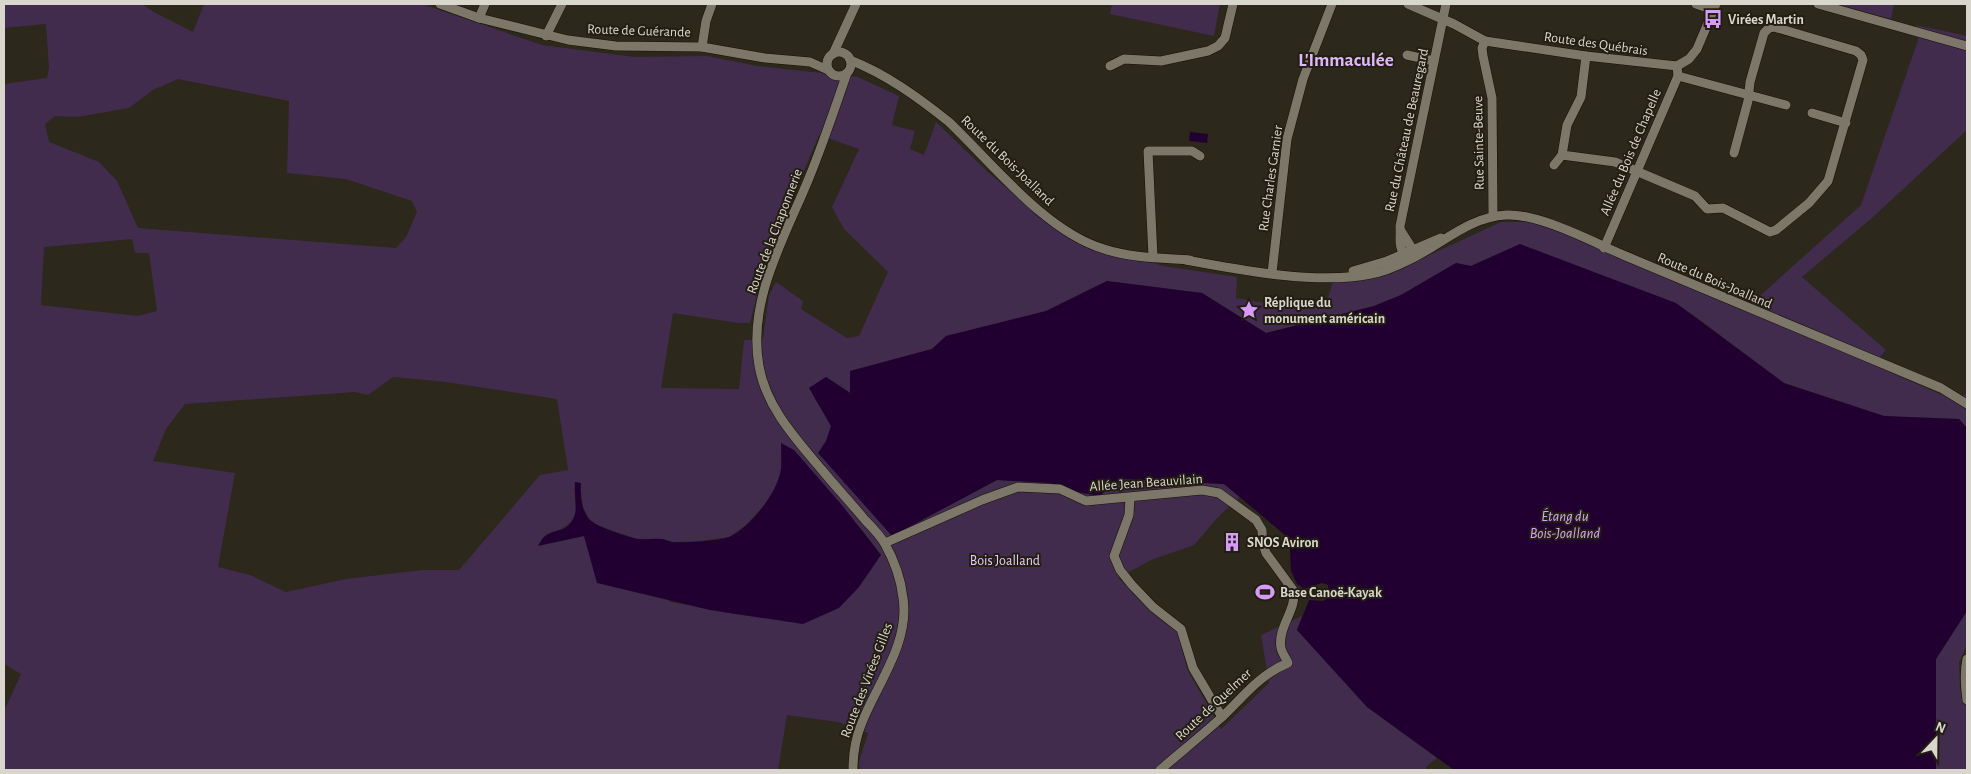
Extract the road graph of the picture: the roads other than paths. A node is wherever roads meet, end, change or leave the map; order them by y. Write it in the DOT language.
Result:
graph roads {
  1 [pos="440,4"];
  2 [pos="485,4"];
  3 [pos="562,4"];
  4 [pos="712,4"];
  5 [pos="856,4"];
  6 [pos="1233,4"];
  7 [pos="1332,4"];
  8 [pos="1408,4"];
  9 [pos="1446,4"];
  10 [pos="1696,4"];
  11 [pos="1818,4"];
  12 [pos="1714,7"];
  13 [pos="479,18"];
  14 [pos="1443,19"];
  15 [pos="845,30"];
  16 [pos="546,36"];
  17 [pos="1485,41"];
  18 [pos="1967,46"];
  19 [pos="702,47"];
  20 [pos="1407,55"];
  21 [pos="831,56"];
  22 [pos="1586,56"];
  23 [pos="848,58"];
  24 [pos="1434,61"];
  25 [pos="810,62"];
  26 [pos="1110,66"];
  27 [pos="1677,71"];
  28 [pos="831,72"];
  29 [pos="848,72"];
  30 [pos="877,73"];
  31 [pos="1748,95"];
  32 [pos="839,98"];
  33 [pos="1786,105"];
  34 [pos="1812,113"];
  35 [pos="1846,123"];
  36 [pos="1734,153"];
  37 [pos="1562,155"];
  38 [pos="1200,156"];
  39 [pos="1554,165"];
  40 [pos="1637,171"];
  41 [pos="1495,216"];
  42 [pos="1399,236"];
  43 [pos="1448,236"];
  44 [pos="1604,248"];
  45 [pos="1412,250"];
  46 [pos="1152,257"];
  47 [pos="1406,257"];
  48 [pos="1186,260"];
  49 [pos="1388,265"];
  50 [pos="1272,271"];
  51 [pos="1967,404"];
  52 [pos="1130,498"];
  53 [pos="885,543"];
  54 [pos="1967,659"];
  55 [pos="1288,663"];
  56 [pos="1967,700"];
  57 [pos="1222,717"];
  58 [pos="853,770"];
  59 [pos="1160,770"];
  1 -- 13 [label="street, Route de Guérande"];
  2 -- 13 [label="street"];
  3 -- 16 [label="street"];
  4 -- 19 [label="street"];
  5 -- 15 [label="street"];
  6 -- 26 [label="street"];
  7 -- 50 [label="street, Rue Charles Garnier"];
  8 -- 14 [label="street, Route des Québrais"];
  9 -- 14 [label="street, Rue du Château de Beauregard"];
  10 -- 12 [label="street"];
  11 -- 18 [label="street"];
  12 -- 27 [label="street"];
  13 -- 16 [label="street, Route de Guérande"];
  14 -- 17 [label="street, Route des Québrais"];
  14 -- 24 [label="street, Rue du Château de Beauregard"];
  15 -- 21 [label="street"];
  15 -- 23 [label="street"];
  16 -- 19 [label="street, Route de Guérande"];
  17 -- 22 [label="street, Route des Québrais"];
  17 -- 41 [label="street, Rue Sainte-Beuve"];
  19 -- 25 [label="street, Route de Guérande"];
  20 -- 24 [label="street"];
  21 -- 23 [label="street"];
  21 -- 25 [label="street, Route de Guérande"];
  21 -- 28 [label="street"];
  22 -- 27 [label="street, Route des Québrais"];
  22 -- 37 [label="street"];
  23 -- 29 [label="street"];
  23 -- 30 [label="street, Route du Bois-Joalland"];
  24 -- 42 [label="street, Rue du Château de Beauregard"];
  25 -- 28 [label="street, Route de Guérande"];
  27 -- 31 [label="street, Route des Québrais"];
  27 -- 40 [label="street, Allée du Bois de Chapelle"];
  28 -- 29 [label="street"];
  28 -- 32 [label="street"];
  29 -- 30 [label="street, Route du Bois-Joalland"];
  29 -- 32 [label="street, Route de la Chaponnerie"];
  30 -- 46 [label="street, Route du Bois-Joalland"];
  31 -- 33 [label="street, Route des Québrais"];
  31 -- 35 [label="street"];
  31 -- 36 [label="street"];
  32 -- 53 [label="street, Route de la Chaponnerie"];
  34 -- 35 [label="street"];
  35 -- 40 [label="street"];
  37 -- 39 [label="street"];
  37 -- 40 [label="street"];
  38 -- 46 [label="street"];
  40 -- 44 [label="street, Allée du Bois de Chapelle"];
  41 -- 43 [label="street, Route du Bois-Joalland"];
  41 -- 44 [label="street, Route du Bois-Joalland"];
  42 -- 45 [label="street"];
  42 -- 47 [label="street, Rue du Château de Beauregard"];
  42 -- 49 [label="street"];
  43 -- 45 [label="street, Route du Bois-Joalland"];
  43 -- 47 [label="street, Route du Bois-Joalland"];
  44 -- 51 [label="street, Route du Bois-Joalland"];
  45 -- 47 [label="street"];
  46 -- 48 [label="street, Route du Bois-Joalland"];
  47 -- 49 [label="street, Route du Bois-Joalland"];
  48 -- 50 [label="street, Route du Bois-Joalland"];
  48 -- 50 [label="street, Route du Bois-Joalland"];
  49 -- 50 [label="street, Route du Bois-Joalland"];
  52 -- 53 [label="street, Allée Jean Beauvilain"];
  52 -- 55 [label="street, Allée Jean Beauvilain"];
  52 -- 57 [label="street"];
  53 -- 58 [label="street, Route des Virées Gilles"];
  54 -- 56 [label="street"];
  55 -- 57 [label="street, Route de Quelmer"];
  57 -- 59 [label="street, Route de Quelmer"];
}
